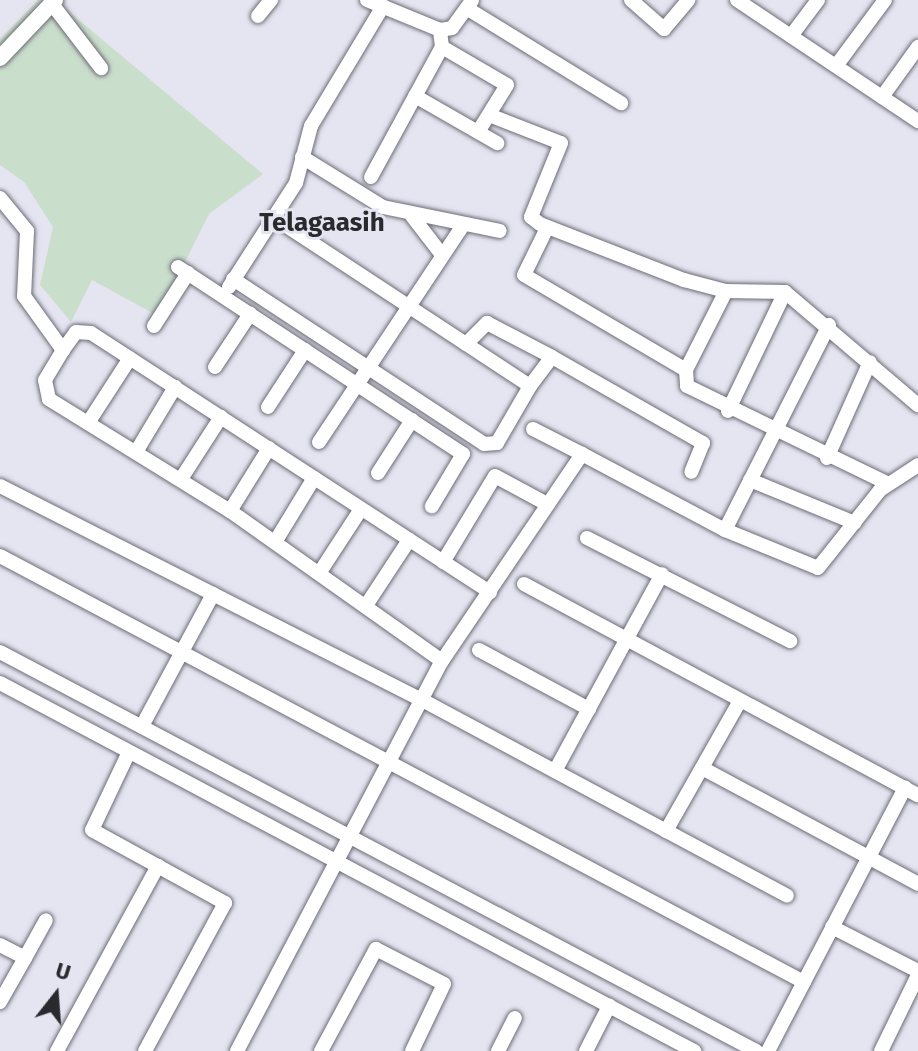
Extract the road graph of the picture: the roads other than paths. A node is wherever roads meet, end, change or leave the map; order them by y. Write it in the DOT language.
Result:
graph roads {
  1 [pos="271,0"];
  2 [pos="367,0"];
  3 [pos="631,0"];
  4 [pos="688,0"];
  5 [pos="818,0"];
  6 [pos="885,0"];
  7 [pos="54,2"];
  8 [pos="745,2"];
  9 [pos="470,4"];
  10 [pos="383,6"];
  11 [pos="258,16"];
  12 [pos="440,30"];
  13 [pos="791,36"];
  14 [pos="442,47"];
  15 [pos="918,47"];
  16 [pos="0,58"];
  17 [pos="836,66"];
  18 [pos="101,68"];
  19 [pos="415,96"];
  20 [pos="882,97"];
  21 [pos="621,103"];
  22 [pos="489,115"];
  23 [pos="918,121"];
  24 [pos="478,132"];
  25 [pos="497,143"];
  26 [pos="302,157"];
  27 [pos="371,177"];
  28 [pos="0,198"];
  29 [pos="412,216"];
  30 [pos="274,218"];
  31 [pos="462,227"];
  32 [pos="547,228"];
  33 [pos="500,231"];
  34 [pos="442,255"];
  35 [pos="233,279"];
  36 [pos="726,291"];
  37 [pos="785,292"];
  38 [pos="223,296"];
  39 [pos="407,308"];
  40 [pos="250,314"];
  41 [pos="829,325"];
  42 [pos="154,326"];
  43 [pos="466,344"];
  44 [pos="63,350"];
  45 [pos="305,350"];
  46 [pos="552,357"];
  47 [pos="130,358"];
  48 [pos="870,362"];
  49 [pos="215,367"];
  50 [pos="367,368"];
  51 [pos="686,370"];
  52 [pos="357,384"];
  53 [pos="530,386"];
  54 [pos="175,387"];
  55 [pos="918,405"];
  56 [pos="268,407"];
  57 [pos="728,411"];
  58 [pos="221,417"];
  59 [pos="412,420"];
  60 [pos="88,423"];
  61 [pos="533,429"];
  62 [pos="774,434"];
  63 [pos="319,442"];
  64 [pos="269,448"];
  65 [pos="136,452"];
  66 [pos="582,454"];
  67 [pos="827,458"];
  68 [pos="918,465"];
  69 [pos="691,472"];
  70 [pos="378,473"];
  71 [pos="314,478"];
  72 [pos="181,479"];
  73 [pos="750,480"];
  74 [pos="887,483"];
  75 [pos="0,486"];
  76 [pos="547,504"];
  77 [pos="432,506"];
  78 [pos="361,509"];
  79 [pos="230,511"];
  80 [pos="855,523"];
  81 [pos="725,530"];
  82 [pos="587,538"];
  83 [pos="409,540"];
  84 [pos="275,542"];
  85 [pos="0,556"];
  86 [pos="443,562"];
  87 [pos="320,572"];
  88 [pos="662,574"];
  89 [pos="524,584"];
  90 [pos="490,592"];
  91 [pos="213,594"];
  92 [pos="367,604"];
  93 [pos="626,640"];
  94 [pos="790,641"];
  95 [pos="479,650"];
  96 [pos="0,652"];
  97 [pos="182,652"];
  98 [pos="442,661"];
  99 [pos="0,683"];
  100 [pos="422,700"];
  101 [pos="740,701"];
  102 [pos="589,709"];
  103 [pos="142,726"];
  104 [pos="129,752"];
  105 [pos="391,760"];
  106 [pos="702,768"];
  107 [pos="555,771"];
  108 [pos="911,792"];
  109 [pos="666,831"];
  110 [pos="353,836"];
  111 [pos="868,858"];
  112 [pos="340,862"];
  113 [pos="158,866"];
  114 [pos="918,884"];
  115 [pos="787,896"];
  116 [pos="46,920"];
  117 [pos="832,927"];
  118 [pos="0,945"];
  119 [pos="25,958"];
  120 [pos="918,973"];
  121 [pos="804,982"];
  122 [pos="0,1002"];
  123 [pos="609,1006"];
  124 [pos="515,1018"];
  125 [pos="57,1051"];
  126 [pos="145,1051"];
  127 [pos="237,1051"];
  128 [pos="321,1051"];
  129 [pos="412,1051"];
  130 [pos="498,1051"];
  131 [pos="586,1051"];
  132 [pos="694,1051"];
  133 [pos="756,1051"];
  134 [pos="768,1051"];
  135 [pos="881,1051"];
  1 -- 11 [label="street"];
  2 -- 10 [label="street"];
  3 -- 4 [label="street"];
  5 -- 13 [label="street"];
  6 -- 17 [label="street"];
  7 -- 16 [label="street"];
  7 -- 18 [label="street"];
  8 -- 13 [label="street"];
  9 -- 12 [label="street"];
  9 -- 21 [label="street"];
  10 -- 12 [label="street"];
  10 -- 26 [label="street"];
  12 -- 14 [label="street"];
  13 -- 17 [label="street"];
  14 -- 19 [label="street"];
  14 -- 22 [label="street"];
  15 -- 20 [label="street"];
  17 -- 20 [label="street"];
  19 -- 24 [label="street"];
  19 -- 27 [label="street"];
  20 -- 23 [label="street"];
  22 -- 24 [label="street"];
  22 -- 32 [label="street"];
  24 -- 25 [label="street"];
  26 -- 29 [label="street"];
  26 -- 30 [label="street"];
  28 -- 44 [label="street"];
  29 -- 31 [label="street"];
  29 -- 34 [label="street"];
  30 -- 35 [label="street"];
  30 -- 39 [label="street"];
  31 -- 33 [label="street"];
  31 -- 34 [label="street"];
  32 -- 36 [label="street"];
  32 -- 51 [label="street"];
  34 -- 39 [label="street"];
  35 -- 38 [label="street"];
  35 -- 50 [label="street"];
  36 -- 37 [label="street"];
  36 -- 51 [label="street"];
  37 -- 41 [label="street"];
  37 -- 57 [label="street"];
  38 -- 40 [label="street"];
  38 -- 42 [label="street"];
  39 -- 43 [label="street"];
  39 -- 50 [label="street"];
  40 -- 45 [label="street"];
  40 -- 49 [label="street"];
  41 -- 48 [label="street"];
  41 -- 62 [label="street"];
  43 -- 46 [label="street"];
  43 -- 53 [label="street"];
  44 -- 47 [label="street"];
  44 -- 60 [label="street"];
  45 -- 52 [label="street"];
  45 -- 56 [label="street"];
  46 -- 53 [label="street"];
  46 -- 69 [label="street"];
  47 -- 54 [label="street"];
  47 -- 60 [label="street"];
  48 -- 55 [label="street"];
  48 -- 67 [label="street"];
  50 -- 52 [label="street"];
  50 -- 53 [label="street"];
  51 -- 57 [label="street"];
  52 -- 59 [label="street"];
  52 -- 63 [label="street"];
  54 -- 58 [label="street"];
  54 -- 65 [label="street"];
  57 -- 62 [label="street"];
  58 -- 64 [label="street"];
  58 -- 72 [label="street"];
  59 -- 70 [label="street"];
  59 -- 77 [label="street"];
  60 -- 65 [label="street"];
  61 -- 66 [label="street"];
  62 -- 67 [label="street"];
  62 -- 73 [label="street"];
  64 -- 71 [label="street"];
  64 -- 79 [label="street"];
  65 -- 72 [label="street"];
  66 -- 76 [label="street"];
  66 -- 81 [label="street"];
  67 -- 74 [label="street"];
  68 -- 74 [label="street"];
  71 -- 78 [label="street"];
  71 -- 84 [label="street"];
  72 -- 79 [label="street"];
  73 -- 80 [label="street"];
  73 -- 81 [label="street"];
  74 -- 80 [label="street"];
  75 -- 91 [label="street"];
  76 -- 86 [label="street"];
  76 -- 90 [label="street"];
  78 -- 83 [label="street"];
  78 -- 87 [label="street"];
  79 -- 84 [label="street"];
  80 -- 81 [label="street"];
  82 -- 88 [label="street"];
  83 -- 86 [label="street"];
  83 -- 92 [label="street"];
  84 -- 87 [label="street"];
  85 -- 97 [label="street"];
  86 -- 90 [label="street"];
  87 -- 92 [label="street"];
  88 -- 93 [label="street"];
  88 -- 94 [label="street"];
  89 -- 93 [label="street"];
  90 -- 98 [label="street"];
  91 -- 97 [label="street"];
  91 -- 100 [label="street"];
  92 -- 98 [label="street"];
  93 -- 101 [label="street"];
  93 -- 102 [label="street"];
  95 -- 102 [label="street"];
  96 -- 103 [label="street"];
  97 -- 103 [label="street"];
  97 -- 105 [label="street"];
  98 -- 100 [label="street"];
  99 -- 104 [label="street"];
  100 -- 105 [label="street"];
  100 -- 107 [label="street"];
  101 -- 106 [label="street"];
  101 -- 108 [label="street"];
  102 -- 107 [label="street"];
  103 -- 110 [label="street"];
  104 -- 112 [label="street"];
  104 -- 113 [label="street"];
  105 -- 110 [label="street"];
  105 -- 121 [label="street"];
  106 -- 109 [label="street"];
  106 -- 111 [label="street"];
  107 -- 109 [label="street"];
  108 -- 111 [label="street"];
  109 -- 115 [label="street"];
  110 -- 112 [label="street"];
  110 -- 133 [label="street"];
  111 -- 114 [label="street"];
  111 -- 117 [label="street"];
  112 -- 123 [label="street"];
  112 -- 127 [label="street"];
  113 -- 125 [label="street"];
  113 -- 126 [label="street"];
  116 -- 119 [label="street"];
  117 -- 120 [label="street"];
  117 -- 121 [label="street"];
  118 -- 119 [label="street"];
  119 -- 122 [label="street"];
  120 -- 135 [label="street"];
  121 -- 134 [label="street"];
  123 -- 131 [label="street"];
  123 -- 132 [label="street"];
  124 -- 130 [label="street"];
  128 -- 129 [label="street"];
}
